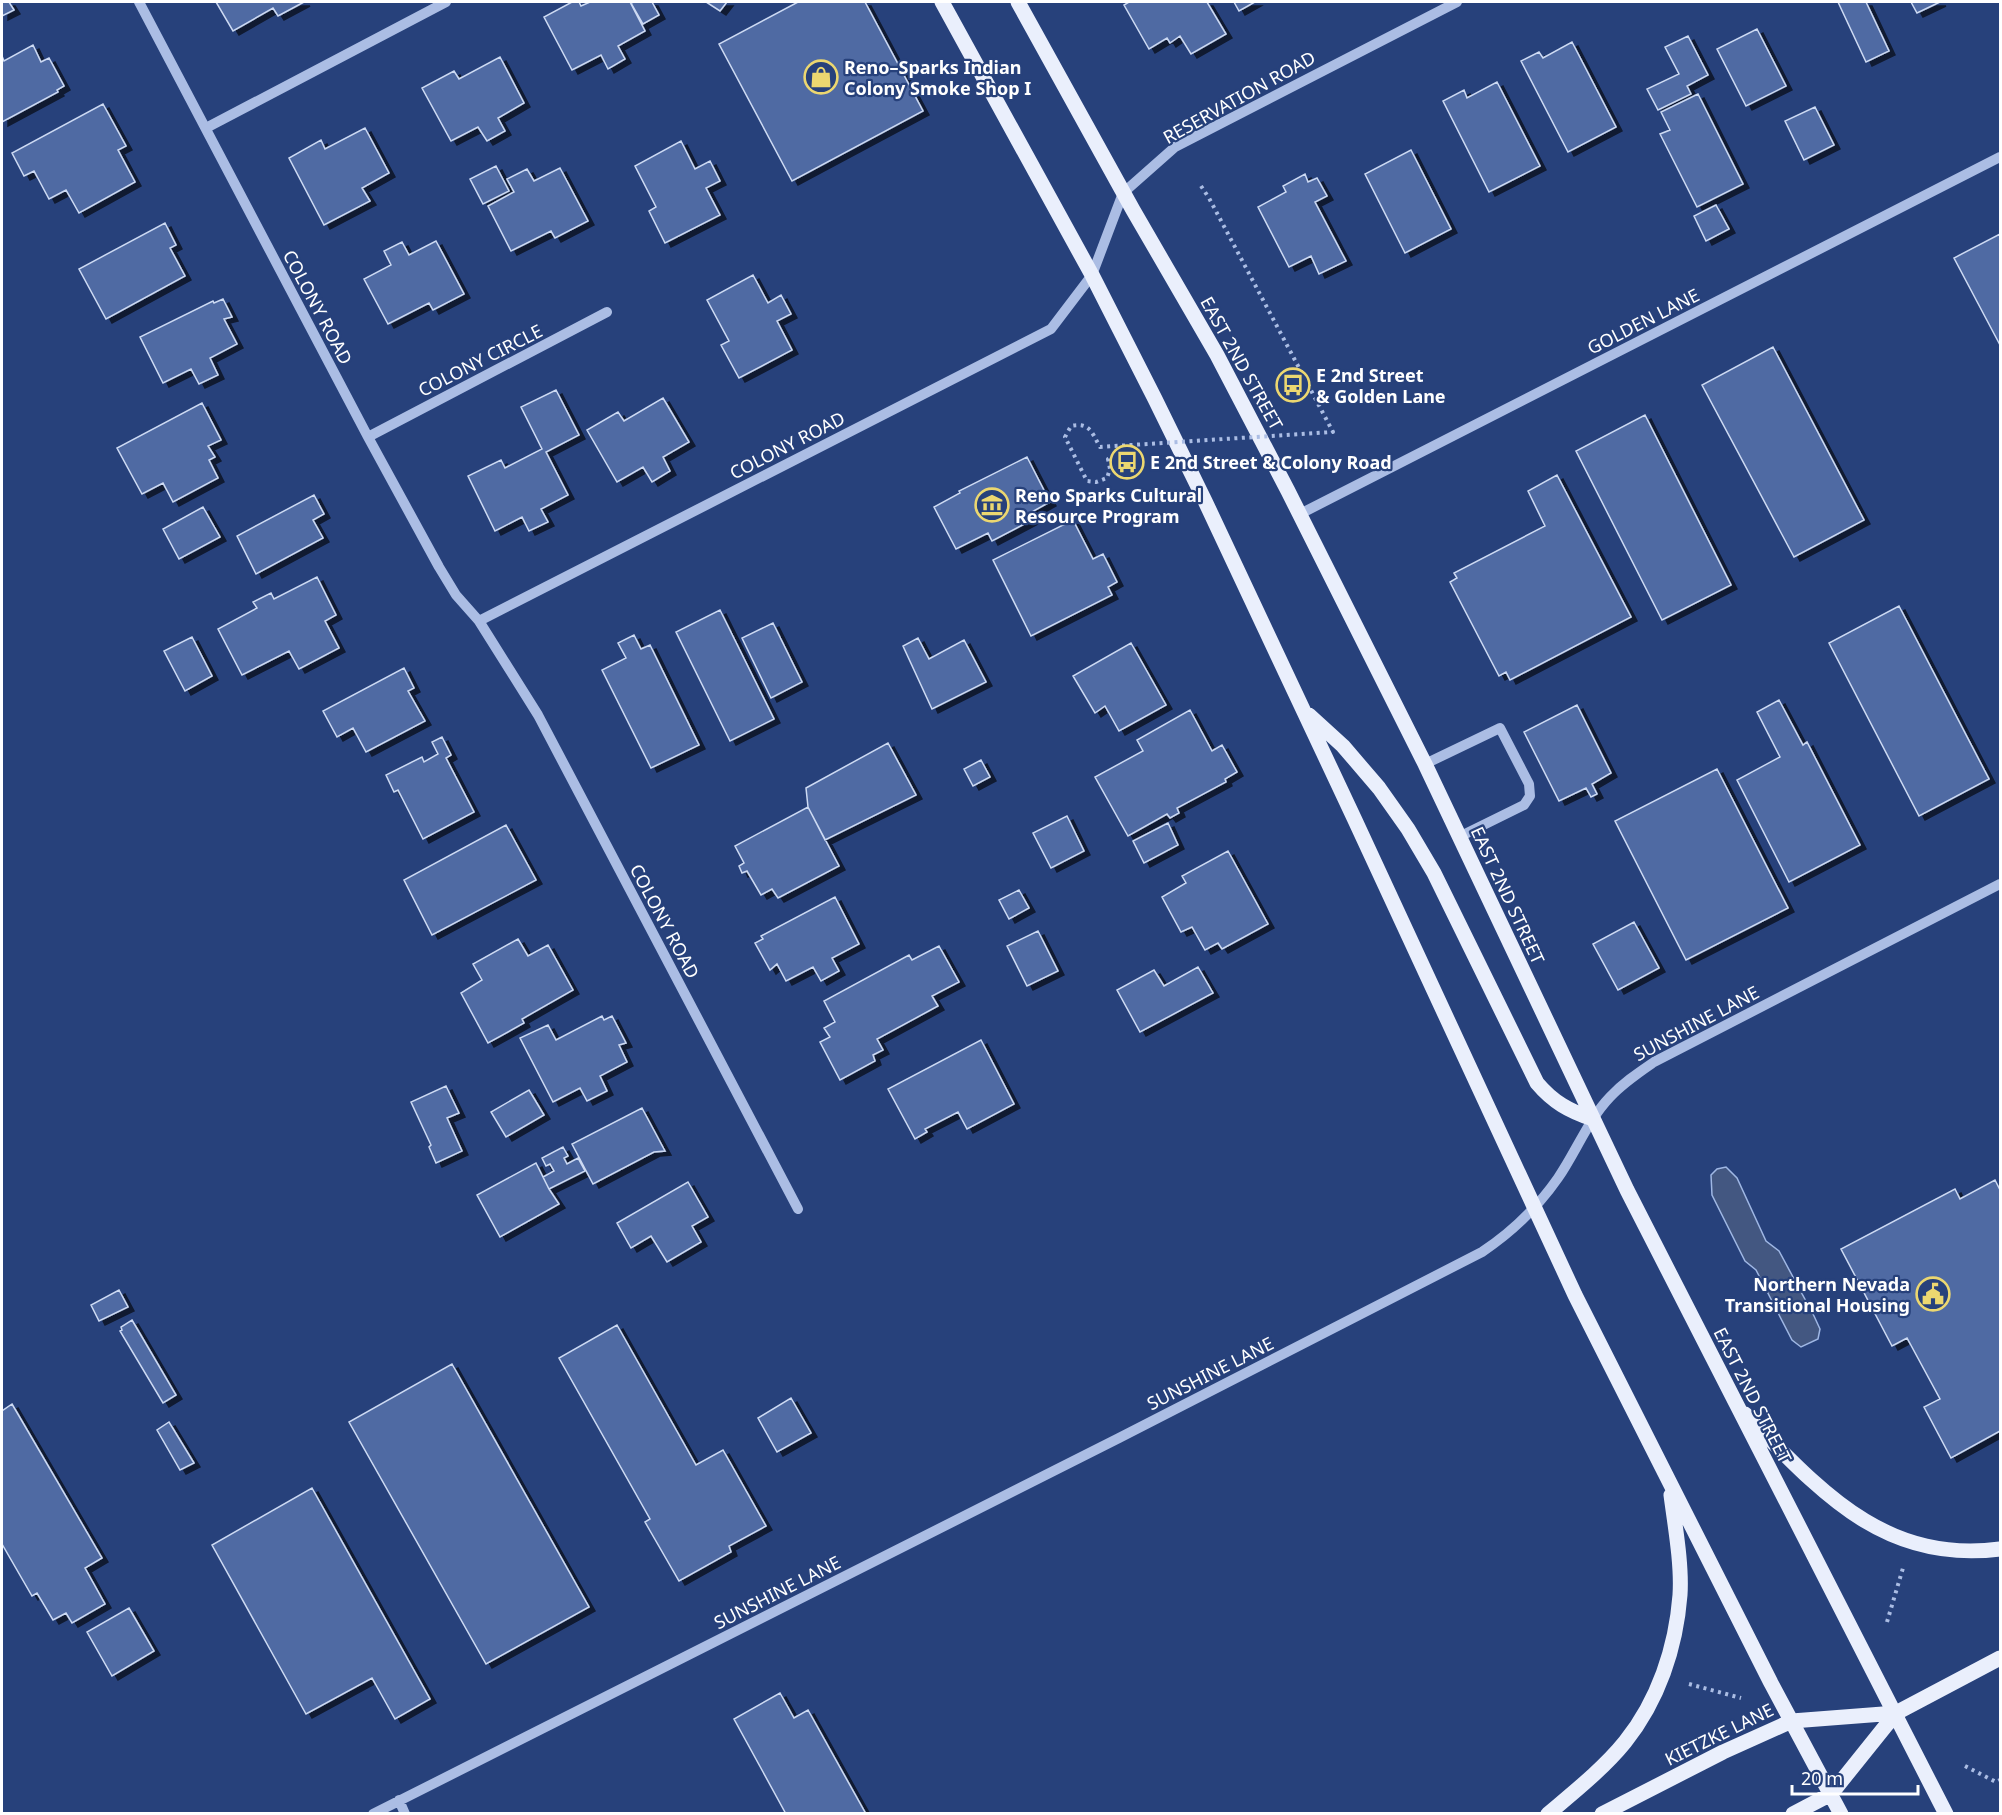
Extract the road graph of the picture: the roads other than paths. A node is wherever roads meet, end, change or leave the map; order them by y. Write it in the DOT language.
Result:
graph roads {
  1 [pos="139,2"];
  2 [pos="446,2"];
  3 [pos="942,2"];
  4 [pos="1018,2"];
  5 [pos="1457,2"];
  6 [pos="206,128"];
  7 [pos="2001,157"];
  8 [pos="1123,192"];
  9 [pos="1092,275"];
  10 [pos="608,312"];
  11 [pos="368,437"];
  12 [pos="1300,514"];
  13 [pos="479,621"];
  14 [pos="1302,709"];
  15 [pos="1425,764"];
  16 [pos="1459,837"];
  17 [pos="2001,884"];
  18 [pos="1593,1119"];
  19 [pos="798,1209"];
  20 [pos="1534,1209"];
  21 [pos="1734,1402"];
  22 [pos="1670,1483"];
  23 [pos="2001,1549"];
  24 [pos="2001,1658"];
  25 [pos="1896,1713"];
  26 [pos="1792,1720"];
  27 [pos="1831,1794"];
  28 [pos="399,1800"];
  29 [pos="373,1814"];
  30 [pos="405,1814"];
  31 [pos="1548,1814"];
  32 [pos="1602,1814"];
  33 [pos="1793,1814"];
  34 [pos="1841,1814"];
  35 [pos="1946,1814"];
  1 -- 6 [label="street, COLONY ROAD"];
  2 -- 6 [label="street"];
  3 -- 9 [label="main road"];
  4 -- 8 [label="main road, EAST 2ND STREET"];
  5 -- 8 [label="street, RESERVATION ROAD"];
  6 -- 11 [label="street, COLONY ROAD"];
  7 -- 12 [label="street, GOLDEN LANE"];
  8 -- 9 [label="street, RESERVATION ROAD"];
  8 -- 12 [label="main road, EAST 2ND STREET"];
  9 -- 13 [label="street, COLONY ROAD"];
  9 -- 14 [label="main road"];
  10 -- 11 [label="street, COLONY CIRCLE"];
  11 -- 13 [label="street, COLONY ROAD"];
  12 -- 15 [label="main road, EAST 2ND STREET"];
  13 -- 19 [label="street, COLONY ROAD"];
  14 -- 18 [label="main road"];
  14 -- 20 [label="main road"];
  15 -- 16 [label="main road, EAST 2ND STREET"];
  15 -- 16 [label="street"];
  16 -- 18 [label="main road, EAST 2ND STREET"];
  17 -- 18 [label="street, SUNSHINE LANE"];
  18 -- 20 [label="street, SUNSHINE LANE"];
  18 -- 21 [label="main road, EAST 2ND STREET"];
  20 -- 22 [label="main road"];
  20 -- 28 [label="street, SUNSHINE LANE"];
  21 -- 23 [label="main road"];
  21 -- 25 [label="main road, EAST 2ND STREET"];
  22 -- 26 [label="main road"];
  22 -- 31 [label="main road"];
  24 -- 25 [label="main road, KIETZKE LANE"];
  25 -- 26 [label="main road, KIETZKE LANE"];
  25 -- 27 [label="main road, KIETZKE LANE"];
  25 -- 35 [label="main road, EAST 2ND STREET"];
  26 -- 27 [label="main road"];
  26 -- 32 [label="main road, KIETZKE LANE"];
  27 -- 33 [label="main road, KIETZKE LANE"];
  27 -- 34 [label="main road"];
  28 -- 29 [label="street, SUNSHINE LANE"];
  28 -- 30 [label="street"];
}
